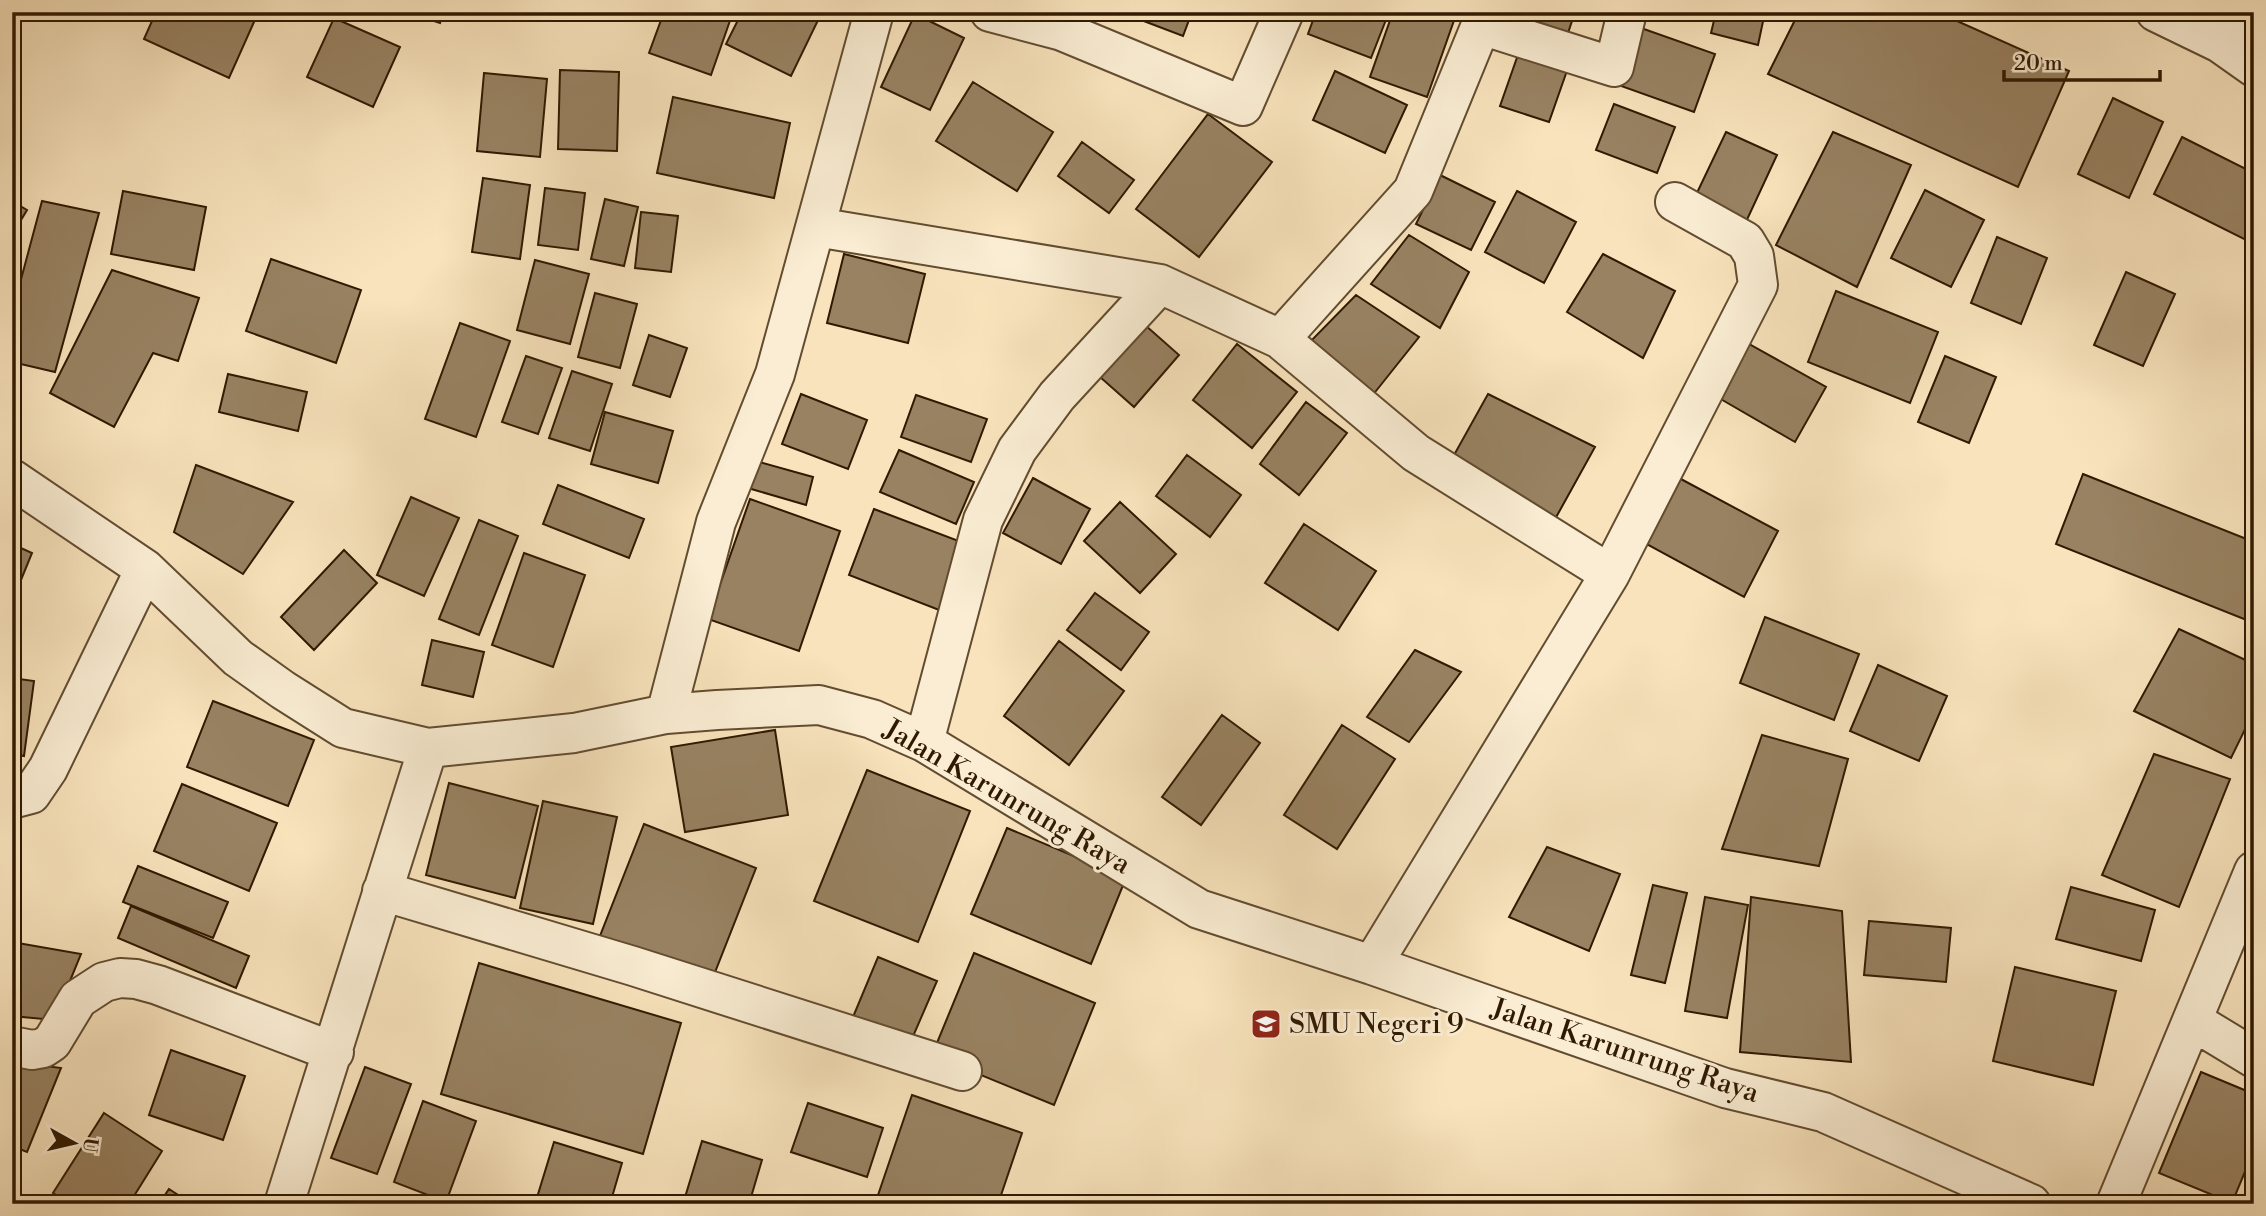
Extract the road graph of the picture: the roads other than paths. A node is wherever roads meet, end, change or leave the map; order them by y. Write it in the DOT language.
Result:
graph roads {
  1 [pos="874,12"];
  2 [pos="990,12"];
  3 [pos="1284,12"];
  4 [pos="1627,12"];
  5 [pos="2156,12"];
  6 [pos="2228,28"];
  7 [pos="2254,66"];
  8 [pos="1675,202"];
  9 [pos="816,227"];
  10 [pos="1160,284"];
  11 [pos="1280,339"];
  12 [pos="12,479"];
  13 [pos="145,569"];
  14 [pos="1610,574"];
  15 [pos="666,714"];
  16 [pos="924,742"];
  17 [pos="428,748"];
  18 [pos="12,799"];
  19 [pos="2254,871"];
  20 [pos="382,891"];
  21 [pos="1372,965"];
  22 [pos="2193,1021"];
  23 [pos="12,1046"];
  24 [pos="334,1052"];
  25 [pos="2254,1058"];
  26 [pos="962,1071"];
  27 [pos="291,1202"];
  28 [pos="2031,1204"];
  29 [pos="2116,1204"];
  1 -- 9 [label="street"];
  2 -- 3 [label="street"];
  4 -- 11 [label="street"];
  5 -- 6 [label="street"];
  6 -- 7 [label="street"];
  8 -- 14 [label="street"];
  9 -- 10 [label="street"];
  9 -- 15 [label="street"];
  10 -- 11 [label="street"];
  10 -- 16 [label="street"];
  11 -- 14 [label="street"];
  12 -- 13 [label="street, Jalan Karunrung Raya"];
  13 -- 17 [label="street, Jalan Karunrung Raya"];
  13 -- 18 [label="street"];
  14 -- 21 [label="street"];
  15 -- 16 [label="street, Jalan Karunrung Raya"];
  15 -- 17 [label="street, Jalan Karunrung Raya"];
  16 -- 21 [label="street, Jalan Karunrung Raya"];
  17 -- 20 [label="street"];
  19 -- 22 [label="street"];
  20 -- 24 [label="street"];
  20 -- 26 [label="street"];
  21 -- 28 [label="street, Jalan Karunrung Raya"];
  22 -- 25 [label="street"];
  22 -- 29 [label="street"];
  23 -- 24 [label="street"];
  24 -- 27 [label="street"];
}
